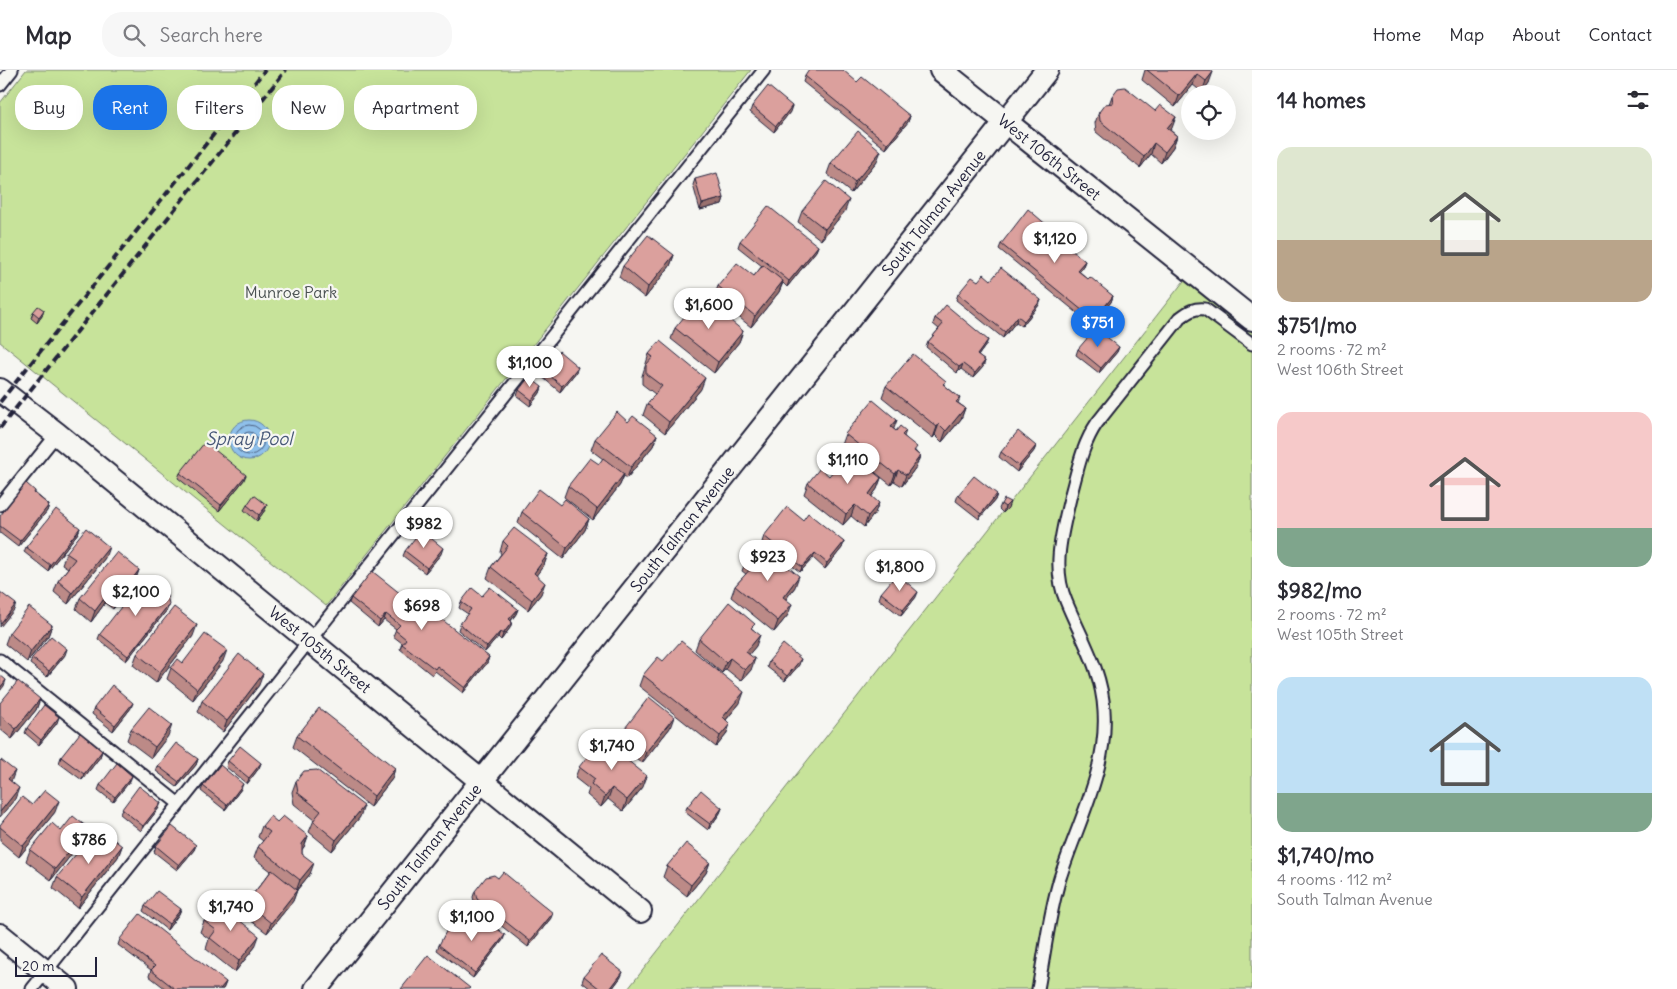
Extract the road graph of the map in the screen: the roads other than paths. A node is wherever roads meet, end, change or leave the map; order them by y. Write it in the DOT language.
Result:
graph roads {
  1 [pos="12,70"];
  2 [pos="764,70"];
  3 [pos="941,70"];
  4 [pos="1047,70"];
  5 [pos="0,85"];
  6 [pos="1006,122"];
  7 [pos="1252,319"];
  8 [pos="1252,344"];
  9 [pos="0,390"];
  10 [pos="57,434"];
  11 [pos="0,504"];
  12 [pos="308,641"];
  13 [pos="0,660"];
  14 [pos="481,782"];
  15 [pos="179,804"];
  16 [pos="640,911"];
  17 [pos="0,934"];
  18 [pos="39,980"];
  19 [pos="67,989"];
  20 [pos="316,989"];
  21 [pos="1038,989"];
  1 -- 5 [label="lane"];
  2 -- 12 [label="lane"];
  3 -- 6 [label="street, West 106th Street"];
  4 -- 6 [label="street, South Talman Avenue"];
  6 -- 7 [label="street, West 106th Street"];
  6 -- 14 [label="street, South Talman Avenue"];
  8 -- 21 [label="lane"];
  9 -- 10 [label="street, West 105th Street"];
  10 -- 11 [label="lane"];
  10 -- 12 [label="street, West 105th Street"];
  12 -- 14 [label="street, West 105th Street"];
  12 -- 15 [label="lane"];
  13 -- 15 [label="lane"];
  14 -- 16 [label="street, West 105th Street"];
  14 -- 20 [label="street, South Talman Avenue"];
  15 -- 18 [label="lane"];
  17 -- 18 [label="street"];
  18 -- 19 [label="street"];
}
